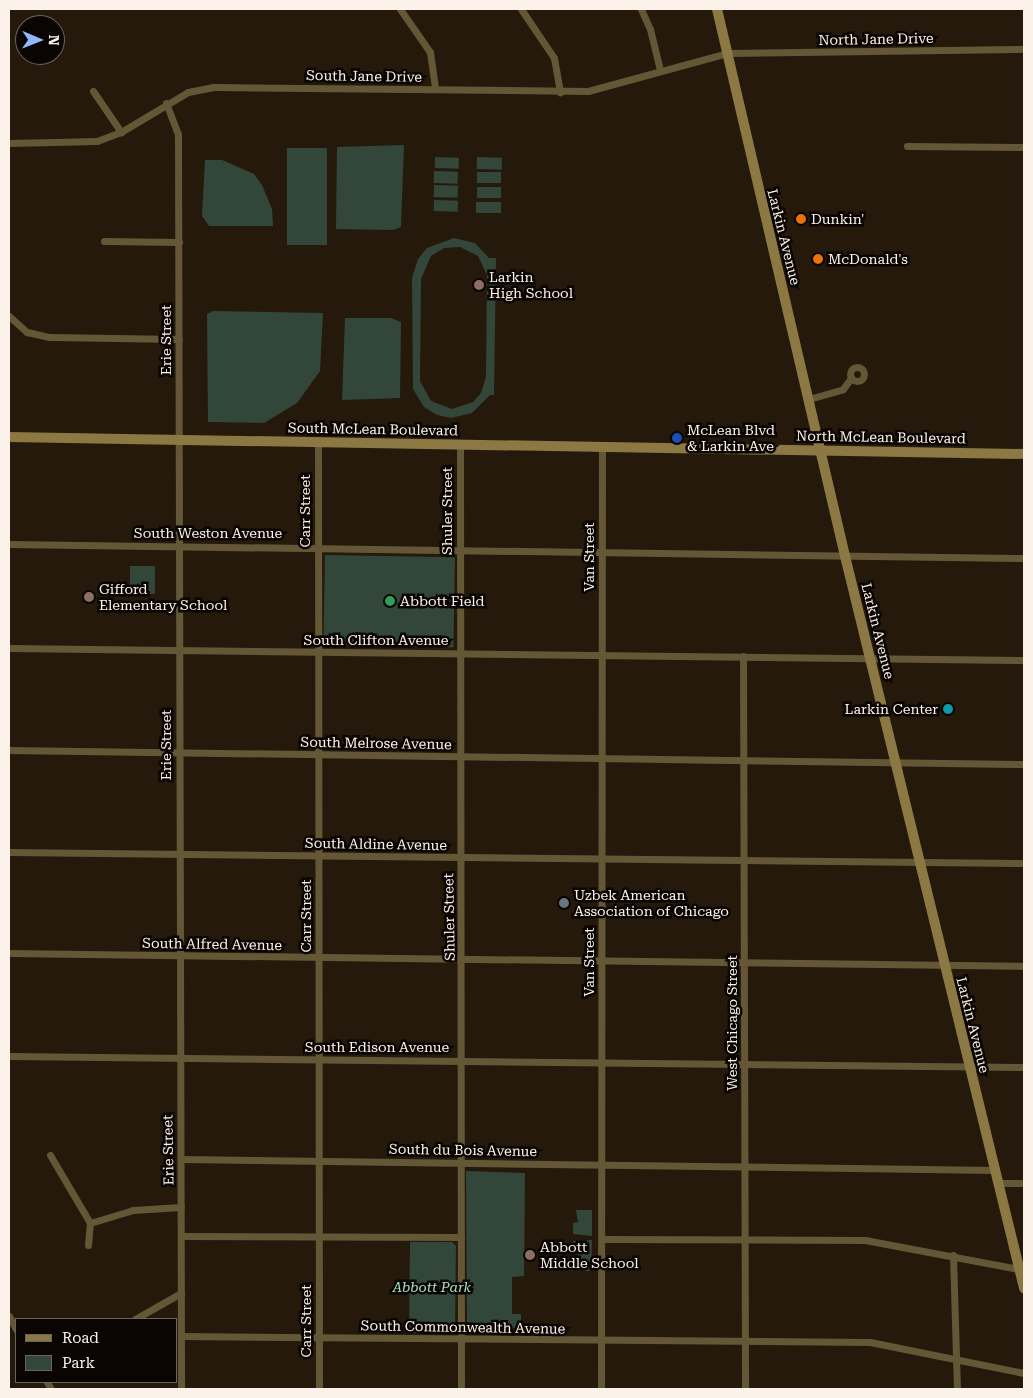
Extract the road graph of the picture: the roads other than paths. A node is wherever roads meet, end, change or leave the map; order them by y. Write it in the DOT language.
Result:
graph roads {
  1 [pos="400,9"];
  2 [pos="521,9"];
  3 [pos="641,9"];
  4 [pos="717,9"];
  5 [pos="1024,49"];
  6 [pos="728,53"];
  7 [pos="660,70"];
  8 [pos="435,90"];
  9 [pos="93,91"];
  10 [pos="560,92"];
  11 [pos="166,103"];
  12 [pos="121,132"];
  13 [pos="9,143"];
  14 [pos="907,146"];
  15 [pos="1024,147"];
  16 [pos="104,241"];
  17 [pos="179,242"];
  18 [pos="9,316"];
  19 [pos="178,339"];
  20 [pos="851,378"];
  21 [pos="809,399"];
  22 [pos="9,437"];
  23 [pos="178,441"];
  24 [pos="318,442"];
  25 [pos="460,444"];
  26 [pos="602,445"];
  27 [pos="737,448"];
  28 [pos="821,450"];
  29 [pos="1024,454"];
  30 [pos="9,544"];
  31 [pos="178,546"];
  32 [pos="317,547"];
  33 [pos="459,549"];
  34 [pos="601,551"];
  35 [pos="845,556"];
  36 [pos="1024,558"];
  37 [pos="9,648"];
  38 [pos="178,650"];
  39 [pos="318,653"];
  40 [pos="459,653"];
  41 [pos="602,655"];
  42 [pos="743,656"];
  43 [pos="871,658"];
  44 [pos="1024,660"];
  45 [pos="9,750"];
  46 [pos="178,754"];
  47 [pos="318,755"];
  48 [pos="460,757"];
  49 [pos="602,759"];
  50 [pos="744,760"];
  51 [pos="896,762"];
  52 [pos="1024,764"];
  53 [pos="9,852"];
  54 [pos="178,855"];
  55 [pos="318,856"];
  56 [pos="460,858"];
  57 [pos="744,860"];
  58 [pos="602,861"];
  59 [pos="920,863"];
  60 [pos="1024,863"];
  61 [pos="9,953"];
  62 [pos="178,956"];
  63 [pos="318,958"];
  64 [pos="462,959"];
  65 [pos="602,961"];
  66 [pos="744,962"];
  67 [pos="945,965"];
  68 [pos="1024,966"];
  69 [pos="9,1056"];
  70 [pos="178,1057"];
  71 [pos="318,1060"];
  72 [pos="462,1060"];
  73 [pos="602,1063"];
  74 [pos="744,1063"];
  75 [pos="969,1066"];
  76 [pos="1024,1067"];
  77 [pos="50,1155"];
  78 [pos="181,1159"];
  79 [pos="319,1161"];
  80 [pos="462,1163"];
  81 [pos="602,1164"];
  82 [pos="745,1166"];
  83 [pos="995,1170"];
  84 [pos="998,1183"];
  85 [pos="1024,1183"];
  86 [pos="181,1207"];
  87 [pos="90,1223"];
  88 [pos="181,1236"];
  89 [pos="319,1236"];
  90 [pos="461,1237"];
  91 [pos="745,1238"];
  92 [pos="602,1239"];
  93 [pos="88,1245"];
  94 [pos="953,1255"];
  95 [pos="1020,1269"];
  96 [pos="1024,1284"];
  97 [pos="181,1293"];
  98 [pos="9,1316"];
  99 [pos="137,1318"];
  100 [pos="15,1327"];
  101 [pos="181,1336"];
  102 [pos="319,1338"];
  103 [pos="461,1339"];
  104 [pos="602,1341"];
  105 [pos="745,1341"];
  106 [pos="956,1359"];
  107 [pos="1024,1373"];
  108 [pos="181,1389"];
  109 [pos="319,1389"];
  110 [pos="461,1389"];
  111 [pos="602,1389"];
  112 [pos="745,1389"];
  113 [pos="957,1389"];
  1 -- 8 [label="street"];
  2 -- 10 [label="street"];
  3 -- 7 [label="street"];
  4 -- 6 [label="main road, Larkin Avenue"];
  5 -- 6 [label="street, North Jane Drive"];
  6 -- 7 [label="street, South Jane Drive"];
  6 -- 21 [label="main road, Larkin Avenue"];
  7 -- 10 [label="street, South Jane Drive"];
  8 -- 10 [label="street, South Jane Drive"];
  8 -- 11 [label="street, South Jane Drive"];
  9 -- 12 [label="street"];
  11 -- 12 [label="street, South Jane Drive"];
  11 -- 17 [label="street, Erie Street"];
  12 -- 13 [label="street, South Jane Drive"];
  14 -- 15 [label="street"];
  16 -- 17 [label="street"];
  17 -- 19 [label="street, Erie Street"];
  18 -- 19 [label="street"];
  19 -- 23 [label="street, Erie Street"];
  20 -- 21 [label="street"];
  21 -- 28 [label="main road, Larkin Avenue"];
  22 -- 23 [label="main road, South McLean Boulevard"];
  23 -- 24 [label="main road, South McLean Boulevard"];
  23 -- 31 [label="street, Erie Street"];
  24 -- 25 [label="main road, South McLean Boulevard"];
  24 -- 32 [label="street, Carr Street"];
  25 -- 26 [label="main road, South McLean Boulevard"];
  25 -- 33 [label="street, Shuler Street"];
  26 -- 27 [label="main road, South McLean Boulevard"];
  26 -- 34 [label="street, Van Street"];
  27 -- 28 [label="main road, North McLean Boulevard"];
  28 -- 29 [label="main road, North McLean Boulevard"];
  28 -- 35 [label="main road, Larkin Avenue"];
  30 -- 31 [label="street, South Weston Avenue"];
  31 -- 32 [label="street, South Weston Avenue"];
  31 -- 38 [label="street, Erie Street"];
  32 -- 33 [label="street, South Weston Avenue"];
  32 -- 39 [label="street, Carr Street"];
  33 -- 34 [label="street, South Weston Avenue"];
  33 -- 40 [label="street, Shuler Street"];
  34 -- 35 [label="street, South Weston Avenue"];
  34 -- 41 [label="street, Van Street"];
  35 -- 36 [label="street, South Weston Avenue"];
  35 -- 43 [label="main road, Larkin Avenue"];
  37 -- 38 [label="street, South Clifton Avenue"];
  38 -- 39 [label="street, South Clifton Avenue"];
  38 -- 46 [label="street, Erie Street"];
  39 -- 40 [label="street, South Clifton Avenue"];
  39 -- 47 [label="street, Carr Street"];
  40 -- 41 [label="street, South Clifton Avenue"];
  40 -- 48 [label="street, Shuler Street"];
  41 -- 42 [label="street, South Clifton Avenue"];
  41 -- 49 [label="street, Van Street"];
  42 -- 43 [label="street, South Clifton Avenue"];
  42 -- 50 [label="street, West Chicago Street"];
  43 -- 44 [label="street, South Clifton Avenue"];
  43 -- 51 [label="main road, Larkin Avenue"];
  45 -- 46 [label="street, South Melrose Avenue"];
  46 -- 47 [label="street, South Melrose Avenue"];
  46 -- 54 [label="street, Erie Street"];
  47 -- 48 [label="street, South Melrose Avenue"];
  47 -- 55 [label="street, Carr Street"];
  48 -- 49 [label="street, South Melrose Avenue"];
  48 -- 56 [label="street, Shuler Street"];
  49 -- 50 [label="street, South Melrose Avenue"];
  49 -- 58 [label="street, Van Street"];
  50 -- 51 [label="street, South Melrose Avenue"];
  50 -- 57 [label="street, West Chicago Street"];
  51 -- 52 [label="street, South Melrose Avenue"];
  51 -- 59 [label="main road, Larkin Avenue"];
  53 -- 54 [label="street, South Aldine Avenue"];
  54 -- 55 [label="street, South Aldine Avenue"];
  54 -- 62 [label="street, Erie Street"];
  55 -- 56 [label="street, South Aldine Avenue"];
  55 -- 63 [label="street, Carr Street"];
  56 -- 58 [label="street, South Aldine Avenue"];
  56 -- 64 [label="street, Shuler Street"];
  57 -- 58 [label="street, South Aldine Avenue"];
  57 -- 59 [label="street, South Aldine Avenue"];
  57 -- 66 [label="street, West Chicago Street"];
  58 -- 65 [label="street, Van Street"];
  59 -- 60 [label="street, South Aldine Avenue"];
  59 -- 67 [label="main road, Larkin Avenue"];
  61 -- 62 [label="street, South Alfred Avenue"];
  62 -- 63 [label="street, South Alfred Avenue"];
  62 -- 70 [label="street, Erie Street"];
  63 -- 64 [label="street, South Alfred Avenue"];
  63 -- 71 [label="street, Carr Street"];
  64 -- 65 [label="street, South Alfred Avenue"];
  64 -- 72 [label="street, Shuler Street"];
  65 -- 66 [label="street, South Alfred Avenue"];
  65 -- 73 [label="street, Van Street"];
  66 -- 67 [label="street, South Alfred Avenue"];
  66 -- 74 [label="street, West Chicago Street"];
  67 -- 68 [label="street, South Alfred Avenue"];
  67 -- 75 [label="main road, Larkin Avenue"];
  69 -- 70 [label="street, South Edison Avenue"];
  70 -- 71 [label="street, South Edison Avenue"];
  70 -- 78 [label="street, Erie Street"];
  71 -- 72 [label="street, South Edison Avenue"];
  71 -- 79 [label="street, Carr Street"];
  72 -- 73 [label="street, South Edison Avenue"];
  72 -- 80 [label="street, Shuler Street"];
  73 -- 74 [label="street, South Edison Avenue"];
  73 -- 81 [label="street, Van Street"];
  74 -- 75 [label="street, South Edison Avenue"];
  74 -- 82 [label="street, West Chicago Street"];
  75 -- 76 [label="street, South Edison Avenue"];
  75 -- 83 [label="main road, Larkin Avenue"];
  77 -- 87 [label="street"];
  78 -- 79 [label="street, South du Bois Avenue"];
  78 -- 86 [label="street, Erie Street"];
  79 -- 80 [label="street, South du Bois Avenue"];
  79 -- 89 [label="street, Carr Street"];
  80 -- 81 [label="street, South du Bois Avenue"];
  80 -- 90 [label="street, Shuler Street"];
  81 -- 82 [label="street, South du Bois Avenue"];
  81 -- 92 [label="street, Van Street"];
  82 -- 83 [label="street, South du Bois Avenue"];
  82 -- 91 [label="street, West Chicago Street"];
  83 -- 84 [label="main road, Larkin Avenue"];
  84 -- 85 [label="street"];
  84 -- 95 [label="main road, Larkin Avenue"];
  86 -- 87 [label="street"];
  86 -- 88 [label="street, Erie Street"];
  87 -- 93 [label="street"];
  88 -- 89 [label="street"];
  88 -- 97 [label="street, Erie Street"];
  89 -- 90 [label="street"];
  89 -- 102 [label="street, Carr Street"];
  90 -- 103 [label="street, Shuler Street"];
  91 -- 92 [label="street"];
  91 -- 94 [label="street"];
  91 -- 105 [label="street, West Chicago Street"];
  92 -- 104 [label="street, Van Street"];
  94 -- 95 [label="street"];
  94 -- 106 [label="street"];
  95 -- 96 [label="main road, Larkin Avenue"];
  97 -- 99 [label="street"];
  97 -- 101 [label="street, Erie Street"];
  98 -- 100 [label="street"];
  101 -- 102 [label="street, South Commonwealth Avenue"];
  101 -- 108 [label="street, Erie Street"];
  102 -- 103 [label="street, South Commonwealth Avenue"];
  102 -- 109 [label="street, Carr Street"];
  103 -- 104 [label="street, South Commonwealth Avenue"];
  103 -- 110 [label="street, Shuler Street"];
  104 -- 105 [label="street, South Commonwealth Avenue"];
  104 -- 111 [label="street, Van Street"];
  105 -- 106 [label="street, South Commonwealth Avenue"];
  105 -- 112 [label="street, West Chicago Street"];
  106 -- 107 [label="street, South Commonwealth Avenue"];
  106 -- 113 [label="street"];
}
